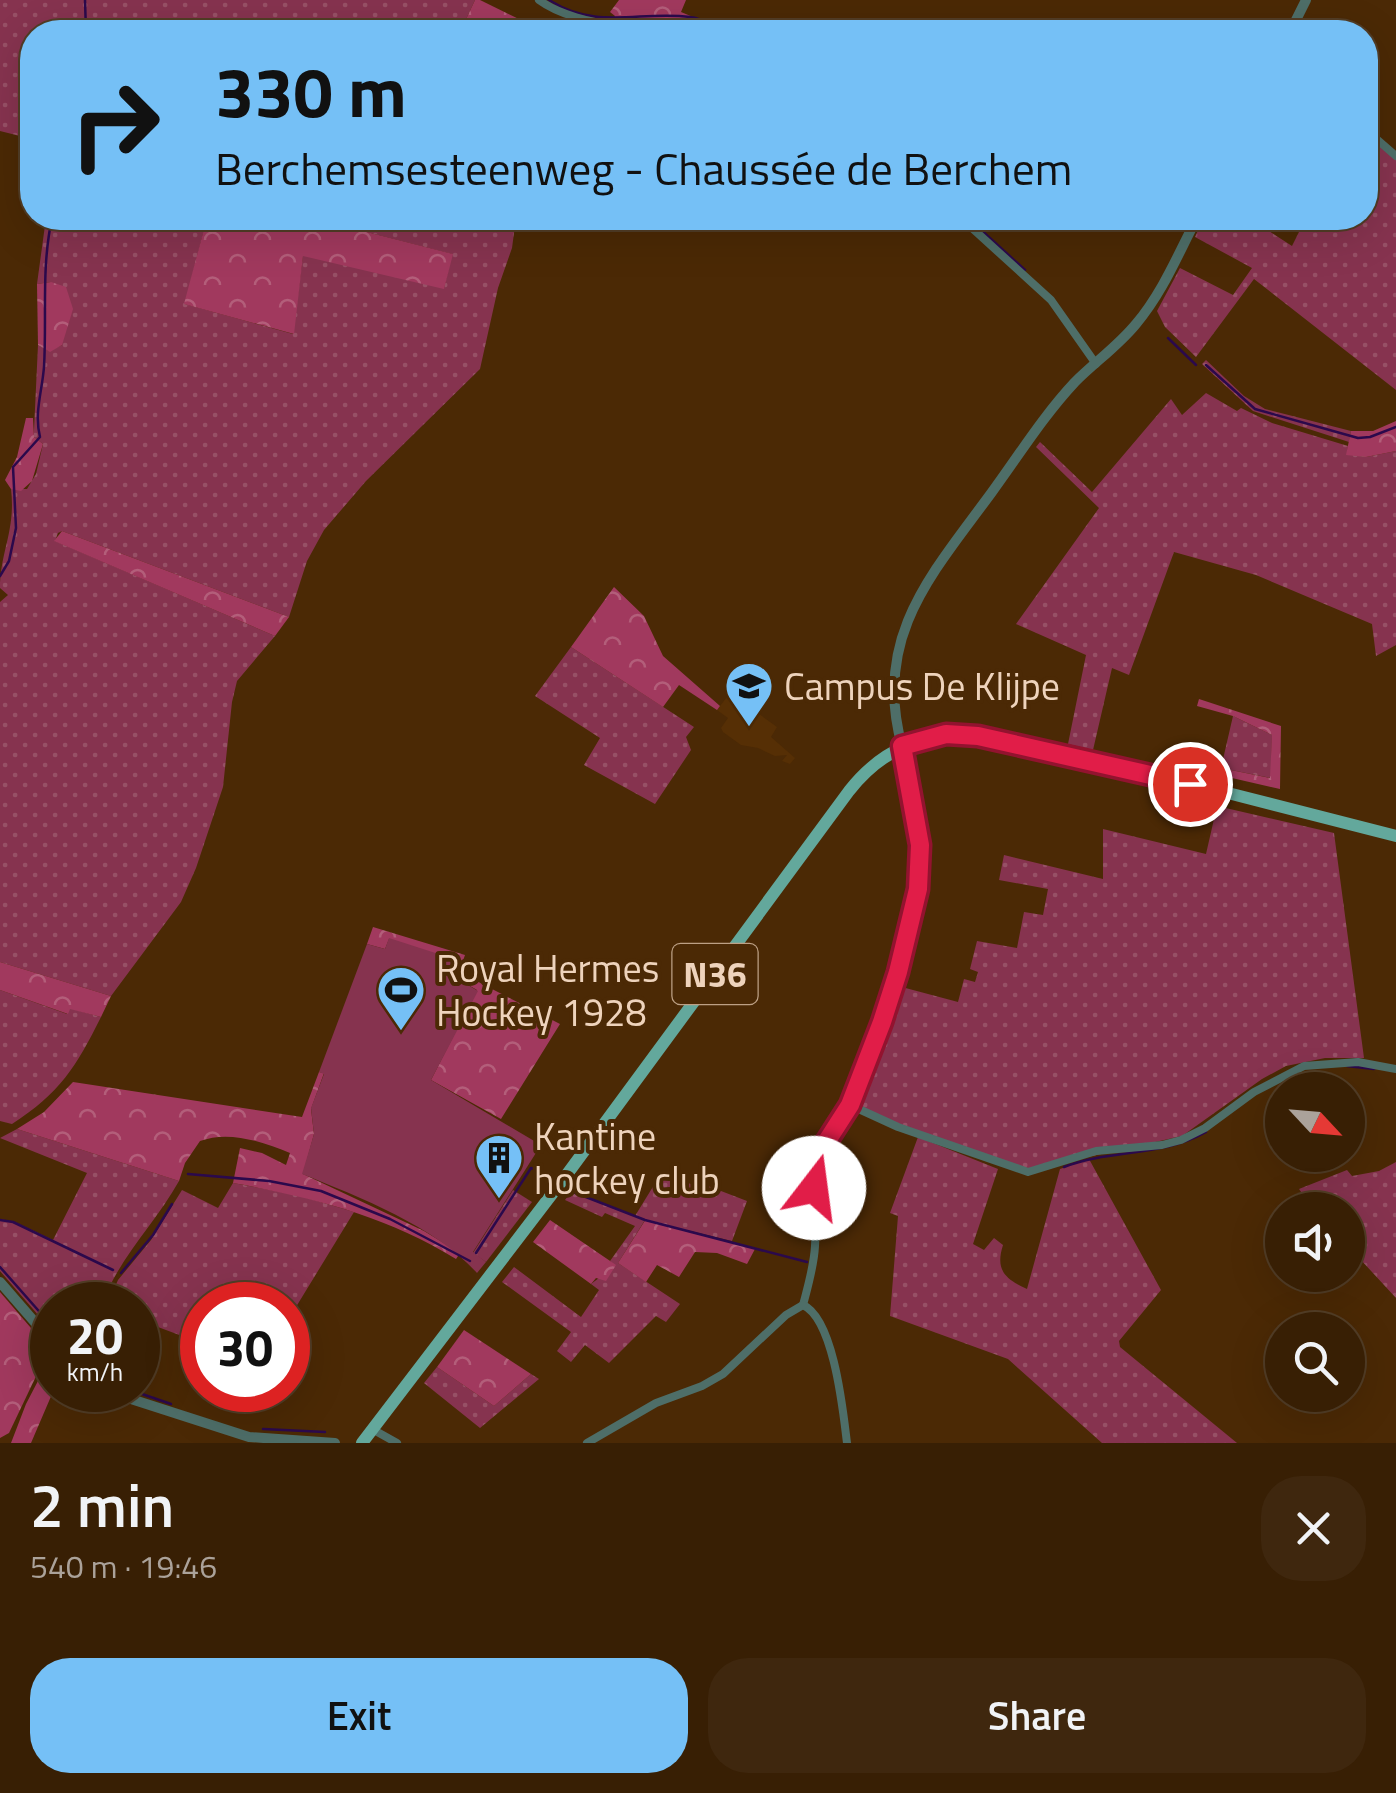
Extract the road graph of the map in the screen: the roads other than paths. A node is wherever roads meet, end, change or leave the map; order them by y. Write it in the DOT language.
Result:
graph roads {
  1 [pos="539,0"];
  2 [pos="589,20"];
  3 [pos="974,230"];
  4 [pos="1190,230"];
  5 [pos="1096,364"];
  6 [pos="902,746"];
  7 [pos="1396,836"];
  8 [pos="1396,1070"];
  9 [pos="850,1105"];
  10 [pos="0,1282"];
  11 [pos="803,1306"];
  12 [pos="30,1317"];
  13 [pos="160,1408"];
  14 [pos="372,1429"];
  15 [pos="334,1443"];
  16 [pos="362,1443"];
  17 [pos="396,1443"];
  18 [pos="587,1443"];
  19 [pos="847,1443"];
  1 -- 2 [label="street"];
  3 -- 5 [label="street"];
  4 -- 5 [label="street"];
  5 -- 6 [label="street"];
  6 -- 7 [label="main road, N36"];
  6 -- 9 [label="street"];
  6 -- 14 [label="main road, N36"];
  8 -- 9 [label="street"];
  9 -- 11 [label="street"];
  10 -- 12 [label="street"];
  11 -- 18 [label="street"];
  11 -- 19 [label="street"];
  13 -- 15 [label="street"];
  14 -- 16 [label="main road, N36"];
  14 -- 17 [label="street"];
}
